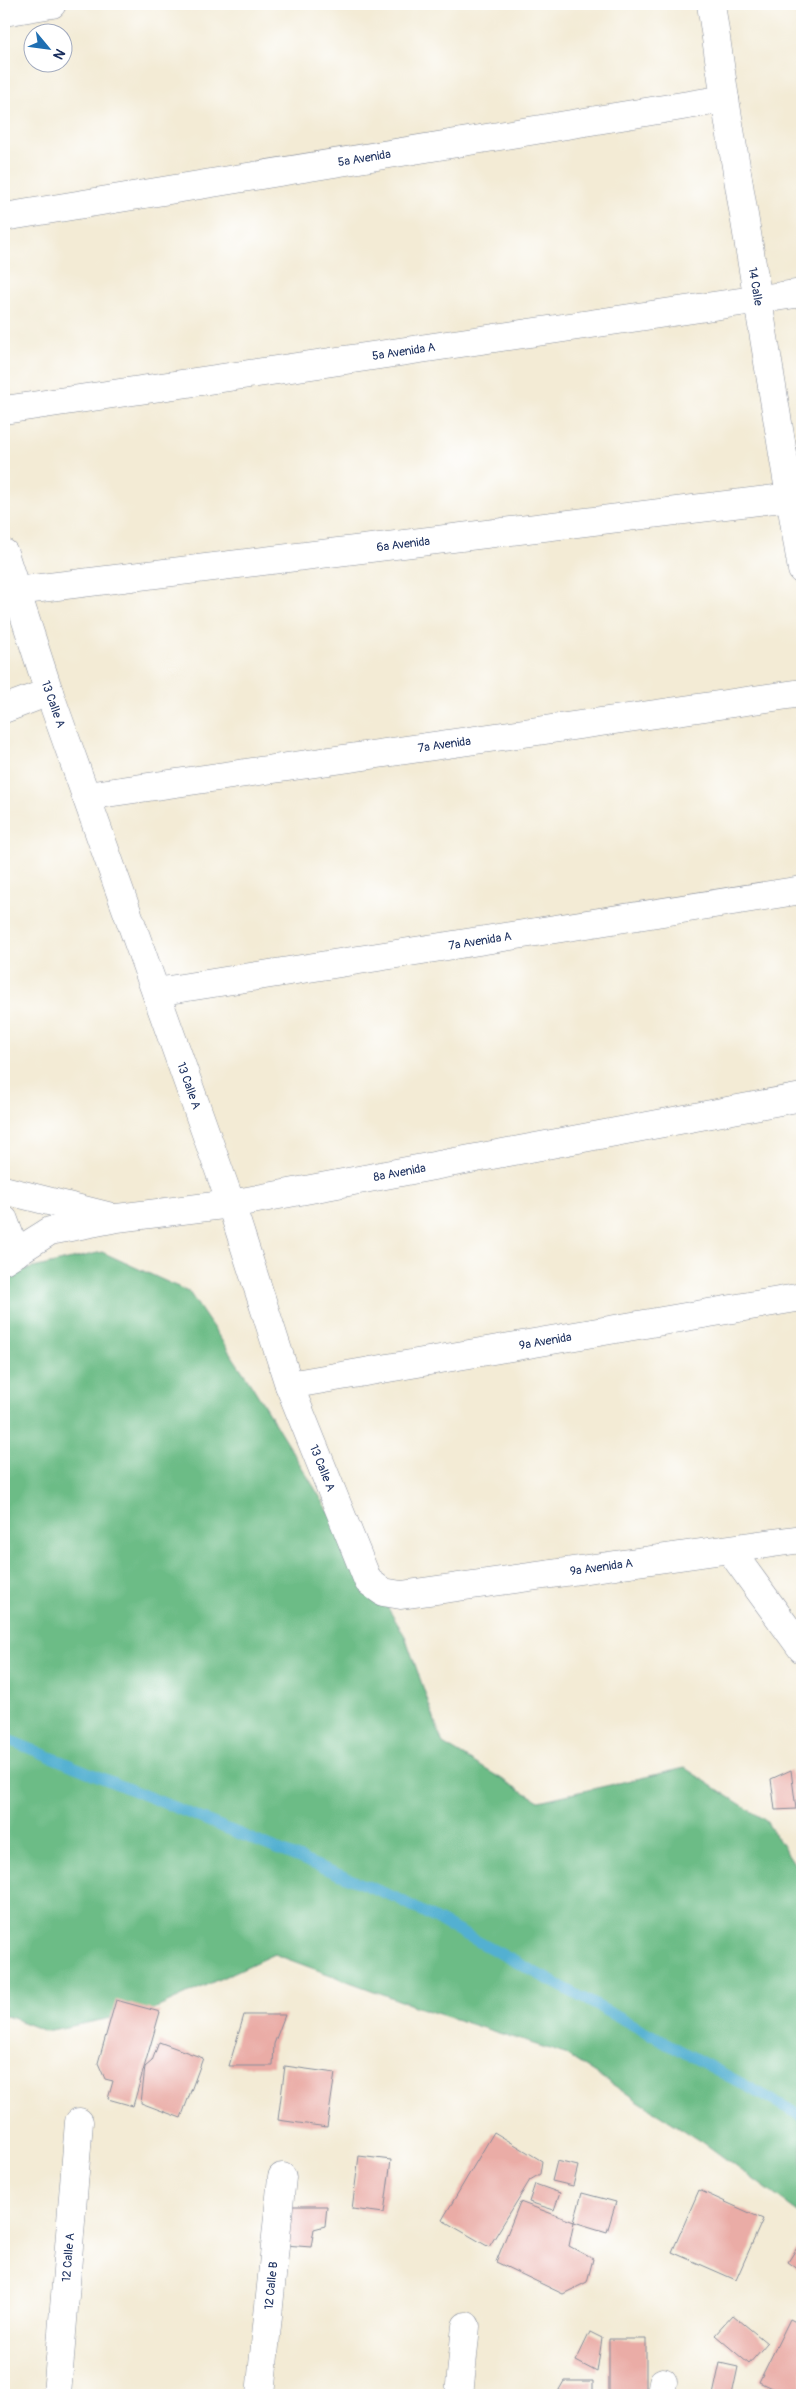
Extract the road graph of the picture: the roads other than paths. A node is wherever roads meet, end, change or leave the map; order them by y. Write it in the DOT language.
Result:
graph roads {
  1 [pos="52,4"];
  2 [pos="711,4"];
  3 [pos="4,12"];
  4 [pos="725,99"];
  5 [pos="4,217"];
  6 [pos="802,293"];
  7 [pos="757,299"];
  8 [pos="4,410"];
  9 [pos="791,497"];
  10 [pos="4,553"];
  11 [pos="802,570"];
  12 [pos="16,591"];
  13 [pos="49,692"];
  14 [pos="802,693"];
  15 [pos="4,709"];
  16 [pos="86,796"];
  17 [pos="802,890"];
  18 [pos="156,992"];
  19 [pos="802,1097"];
  20 [pos="4,1190"];
  21 [pos="231,1204"];
  22 [pos="117,1218"];
  23 [pos="4,1220"];
  24 [pos="10,1257"];
  25 [pos="802,1297"];
  26 [pos="288,1385"];
  27 [pos="802,1539"];
  28 [pos="730,1550"];
  29 [pos="401,1595"];
  30 [pos="802,1649"];
  31 [pos="79,2122"];
  32 [pos="282,2177"];
  33 [pos="466,2326"];
  34 [pos="57,2395"];
  35 [pos="260,2395"];
  36 [pos="458,2395"];
  1 -- 3 [label="street"];
  2 -- 4 [label="street, 14 Calle"];
  4 -- 5 [label="street, 5a Avenida"];
  4 -- 7 [label="street, 14 Calle"];
  6 -- 7 [label="street, 5a Avenida A"];
  7 -- 8 [label="street, 5a Avenida A"];
  7 -- 9 [label="street, 14 Calle"];
  9 -- 11 [label="street, 14 Calle"];
  9 -- 12 [label="street, 6a Avenida"];
  10 -- 12 [label="street, 13 Calle A"];
  12 -- 13 [label="street, 13 Calle A"];
  13 -- 15 [label="street"];
  13 -- 16 [label="street, 13 Calle A"];
  14 -- 16 [label="street, 7a Avenida"];
  16 -- 18 [label="street, 13 Calle A"];
  17 -- 18 [label="street, 7a Avenida A"];
  18 -- 21 [label="street, 13 Calle A"];
  19 -- 21 [label="street, 8a Avenida"];
  20 -- 22 [label="street"];
  21 -- 22 [label="street, 8a Avenida"];
  21 -- 26 [label="street, 13 Calle A"];
  22 -- 24 [label="street, 8a Avenida"];
  23 -- 24 [label="street"];
  25 -- 26 [label="street, 9a Avenida"];
  26 -- 29 [label="street, 13 Calle A"];
  27 -- 28 [label="street, 9a Avenida A"];
  28 -- 29 [label="street, 9a Avenida A"];
  28 -- 30 [label="street"];
  31 -- 34 [label="street, 12 Calle A"];
  32 -- 35 [label="street, 12 Calle B"];
  33 -- 36 [label="street"];
}
